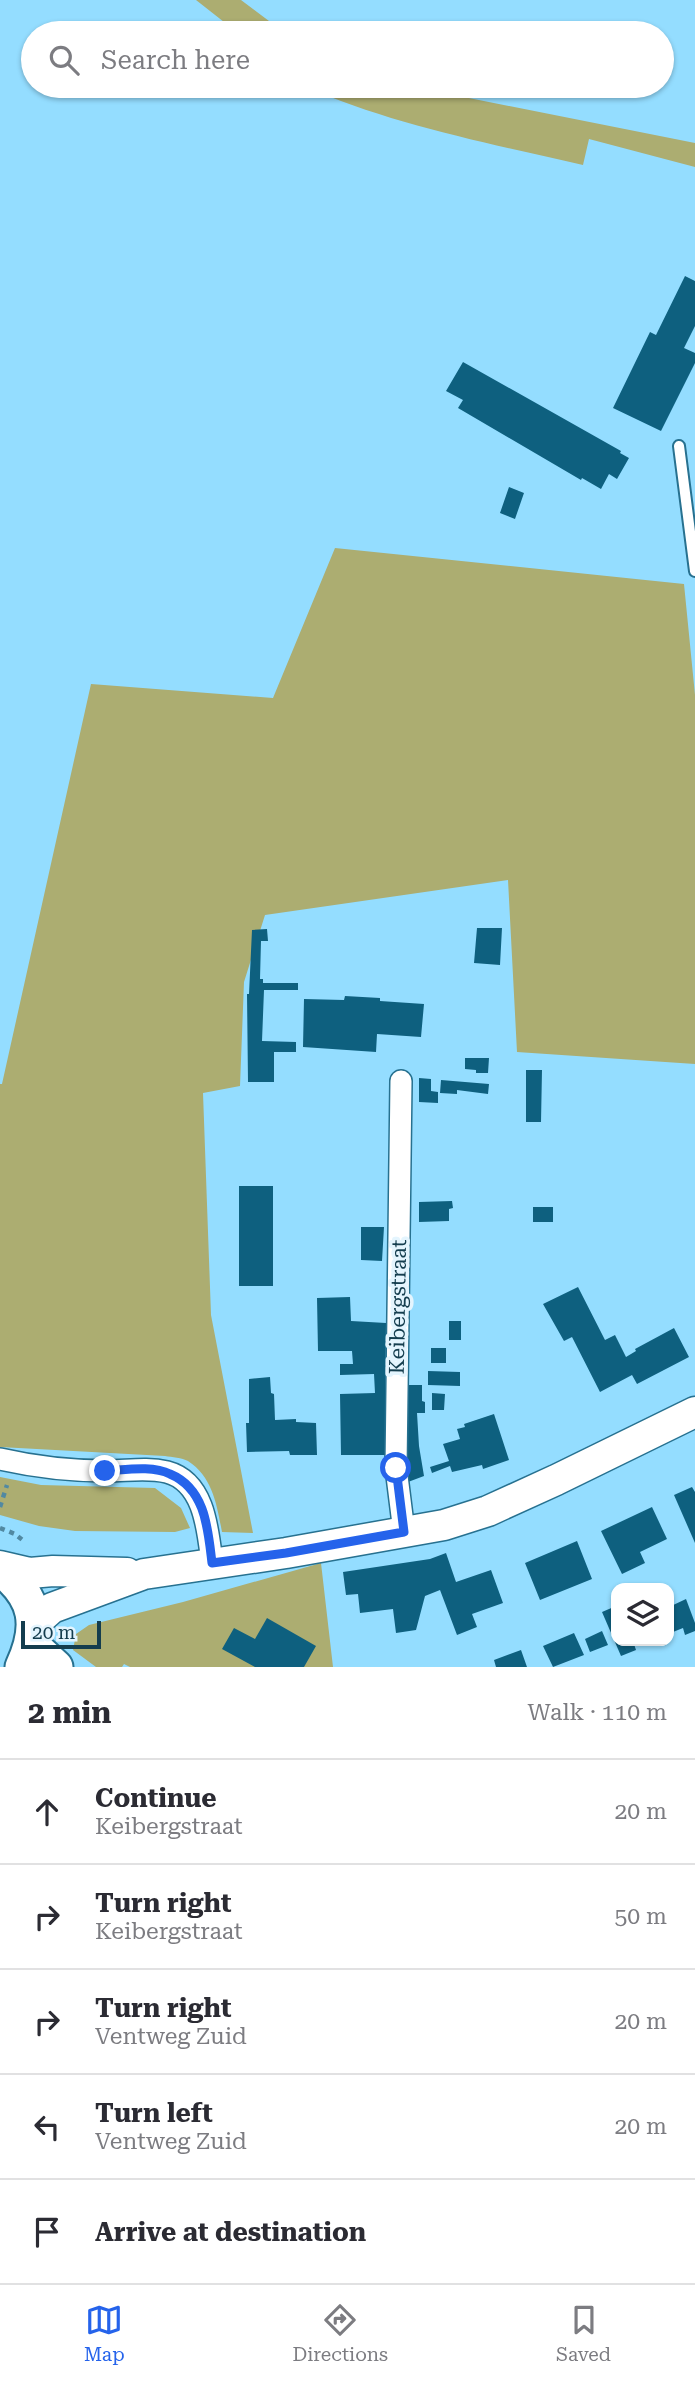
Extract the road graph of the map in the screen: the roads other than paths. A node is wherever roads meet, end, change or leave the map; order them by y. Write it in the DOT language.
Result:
graph roads {
  1 [pos="679,446"];
  2 [pos="695,571"];
  3 [pos="401,1081"];
  4 [pos="695,1412"];
  5 [pos="0,1459"];
  6 [pos="404,1532"];
  7 [pos="212,1563"];
  8 [pos="0,1567"];
  9 [pos="144,1574"];
  10 [pos="36,1651"];
  1 -- 2 [label="lane"];
  3 -- 6 [label="street, Keibergstraat"];
  4 -- 6 [label="street"];
  5 -- 7 [label="street"];
  6 -- 7 [label="street"];
  7 -- 9 [label="street"];
  8 -- 9 [label="street"];
  8 -- 10 [label="main road"];
  9 -- 10 [label="street"];
}
